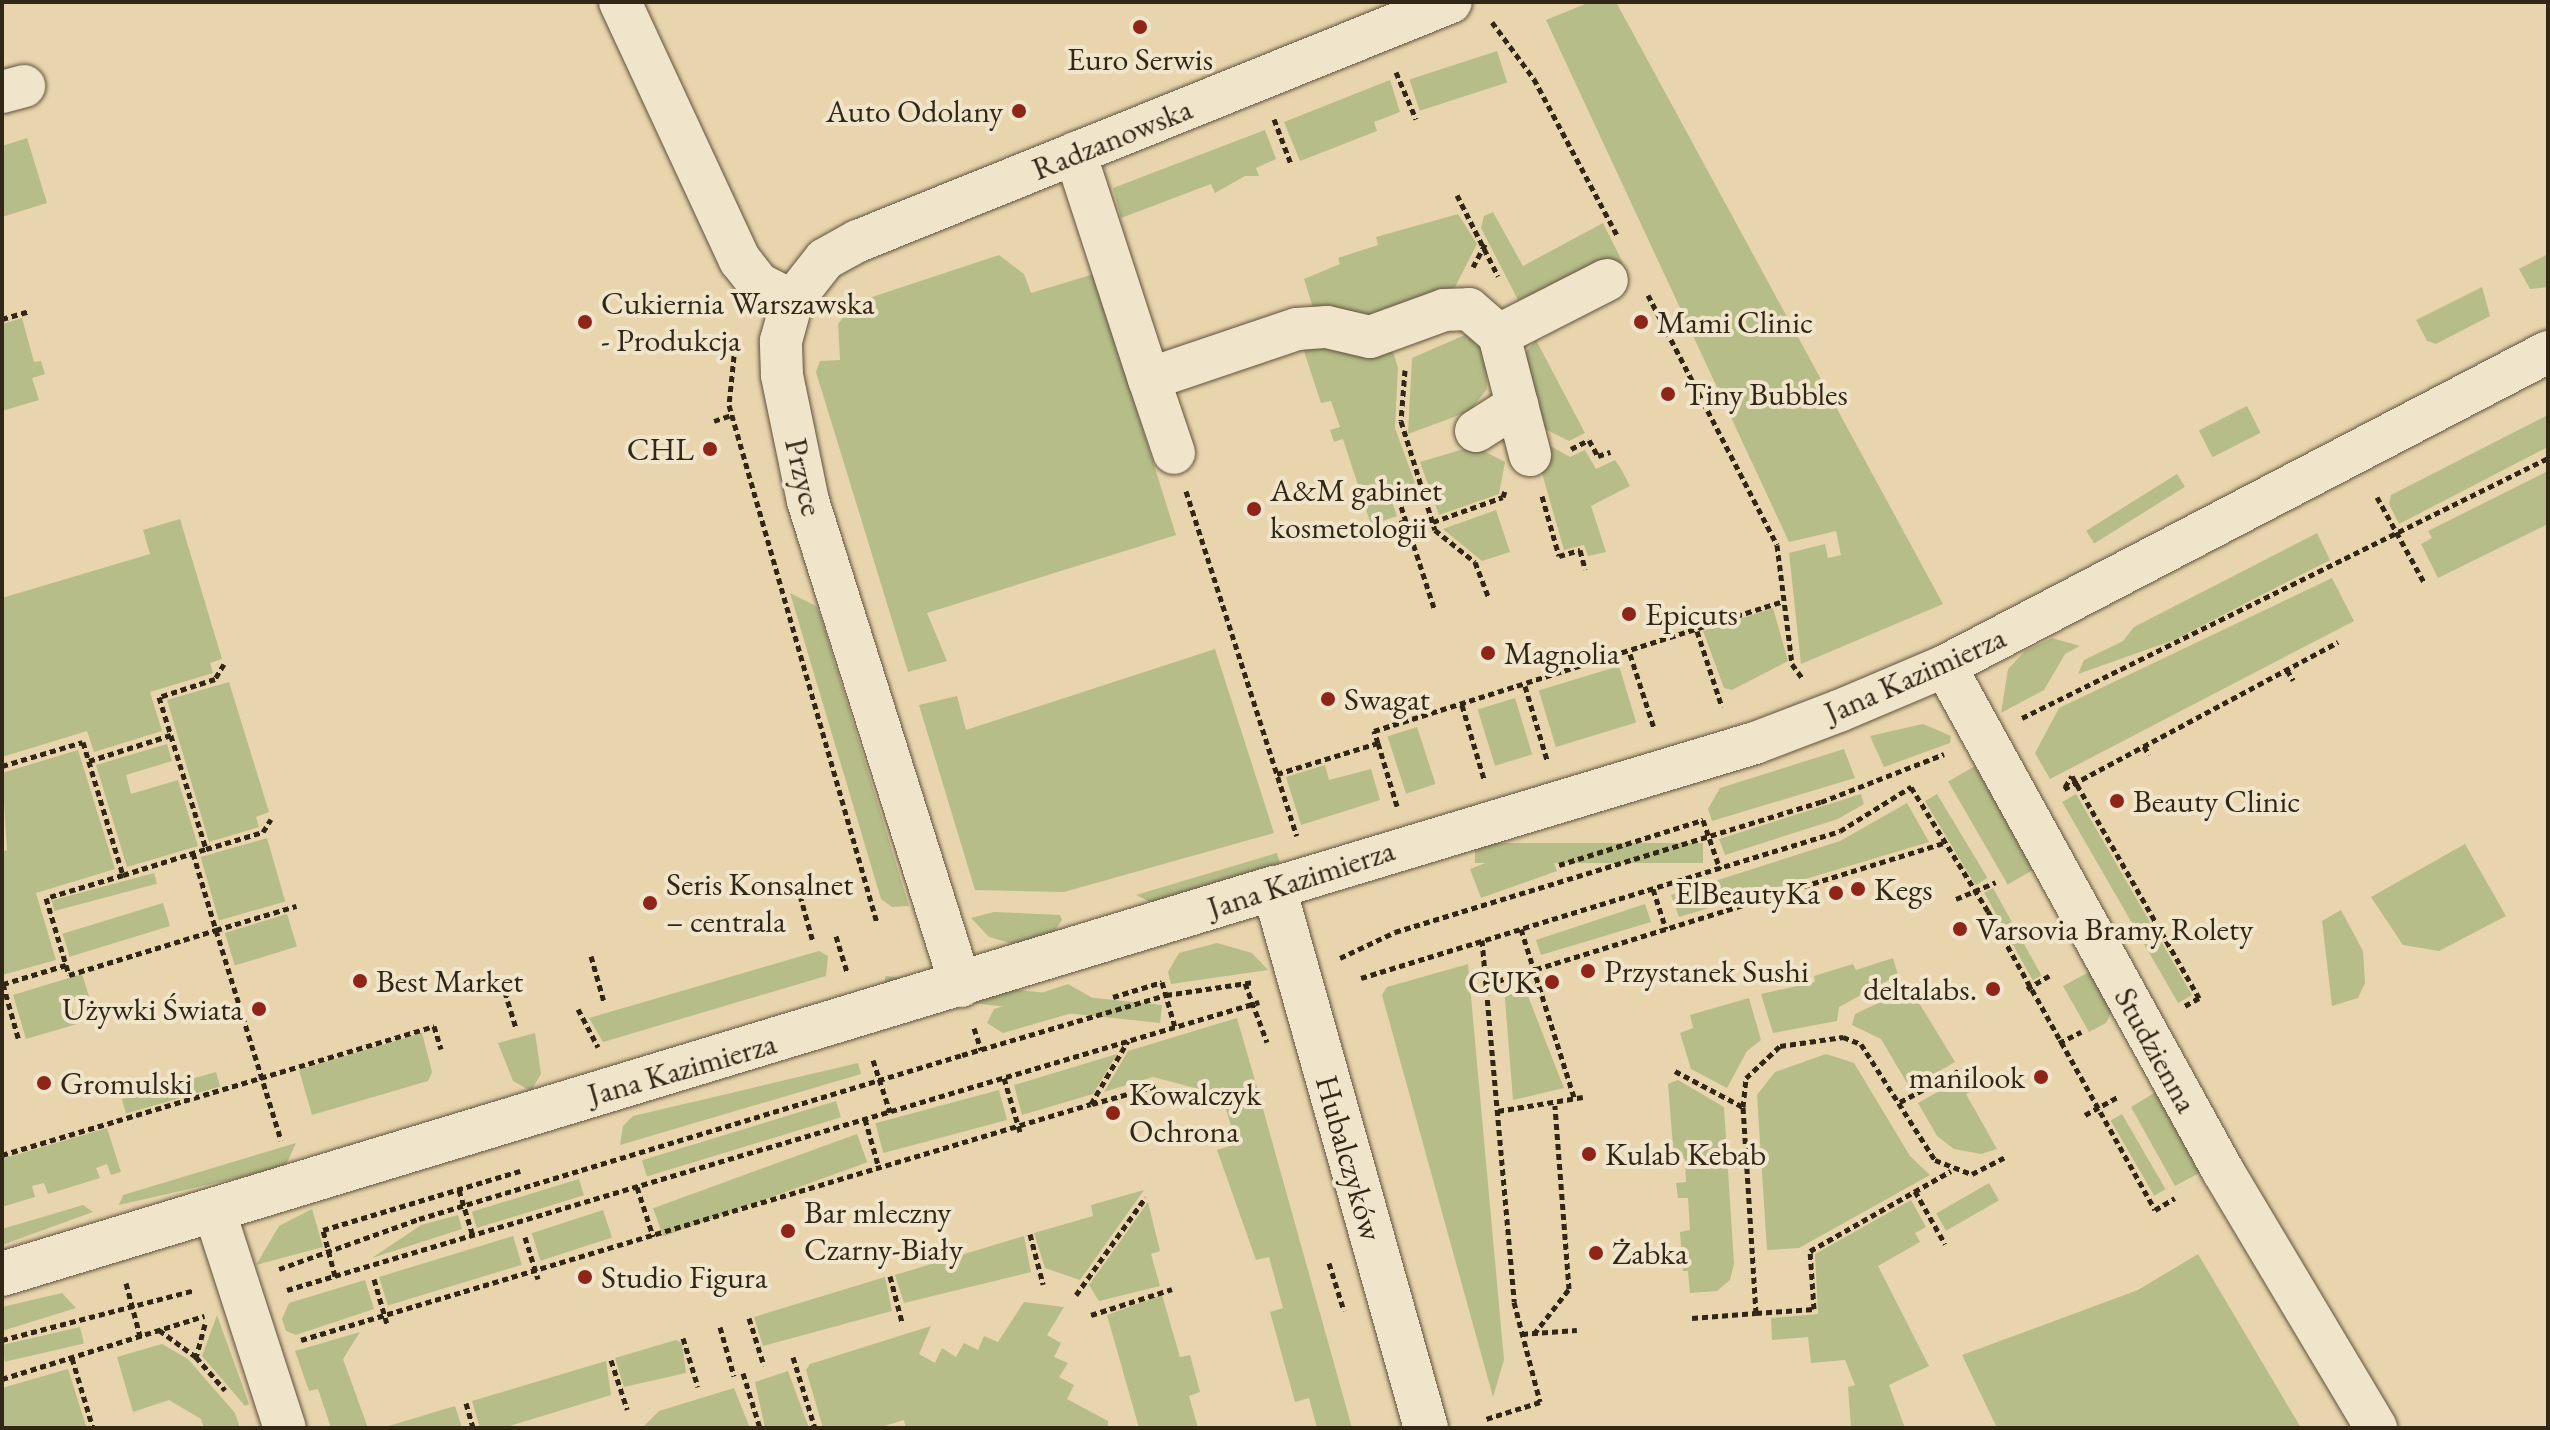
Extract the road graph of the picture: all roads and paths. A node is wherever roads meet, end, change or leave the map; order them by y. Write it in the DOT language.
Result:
graph roads {
  1 [pos="620,2"];
  2 [pos="1451,2"];
  3 [pos="1492,22"];
  4 [pos="1392,64"];
  5 [pos="1416,119"];
  6 [pos="1276,126"];
  7 [pos="1075,153"];
  8 [pos="1291,164"];
  9 [pos="1457,195"];
  10 [pos="1626,274"];
  11 [pos="776,292"];
  12 [pos="30,311"];
  13 [pos="2,319"];
  14 [pos="1508,330"];
  15 [pos="1391,331"];
  16 [pos="2548,352"];
  17 [pos="1149,379"];
  18 [pos="1517,405"];
  19 [pos="731,415"];
  20 [pos="714,421"];
  21 [pos="1476,431"];
  22 [pos="1174,453"];
  23 [pos="1530,455"];
  24 [pos="1421,489"];
  25 [pos="2377,497"];
  26 [pos="1406,521"];
  27 [pos="1433,522"];
  28 [pos="1197,525"];
  29 [pos="1352,538"];
  30 [pos="1585,569"];
  31 [pos="2425,584"];
  32 [pos="1489,598"];
  33 [pos="1783,601"];
  34 [pos="1434,608"];
  35 [pos="1697,631"];
  36 [pos="2338,642"];
  37 [pos="1630,654"];
  38 [pos="224,664"];
  39 [pos="1945,666"];
  40 [pos="2287,670"];
  41 [pos="1803,678"];
  42 [pos="2293,680"];
  43 [pos="1525,686"];
  44 [pos="1462,705"];
  45 [pos="1723,708"];
  46 [pos="1655,729"];
  47 [pos="171,735"];
  48 [pos="1378,743"];
  49 [pos="2144,746"];
  50 [pos="2149,755"];
  51 [pos="89,761"];
  52 [pos="1547,761"];
  53 [pos="2,766"];
  54 [pos="1277,774"];
  55 [pos="1485,780"];
  56 [pos="1398,807"];
  57 [pos="271,819"];
  58 [pos="1297,837"];
  59 [pos="1946,842"];
  60 [pos="206,849"];
  61 [pos="193,853"];
  62 [pos="1559,865"];
  63 [pos="1720,869"];
  64 [pos="123,875"];
  65 [pos="1996,882"];
  66 [pos="1274,888"];
  67 [pos="1653,889"];
  68 [pos="1977,893"];
  69 [pos="800,895"];
  70 [pos="1956,899"];
  71 [pos="296,906"];
  72 [pos="877,923"];
  73 [pos="1521,929"];
  74 [pos="1666,929"];
  75 [pos="216,930"];
  76 [pos="836,936"];
  77 [pos="1482,940"];
  78 [pos="813,942"];
  79 [pos="591,956"];
  80 [pos="66,965"];
  81 [pos="1533,971"];
  82 [pos="2049,976"];
  83 [pos="1361,978"];
  84 [pos="502,982"];
  85 [pos="1264,982"];
  86 [pos="850,983"];
  87 [pos="1488,984"];
  88 [pos="961,986"];
  89 [pos="2027,989"];
  90 [pos="1166,995"];
  91 [pos="1113,997"];
  92 [pos="1268,1001"];
  93 [pos="604,1002"];
  94 [pos="2172,1013"];
  95 [pos="1175,1027"];
  96 [pos="516,1028"];
  97 [pos="2081,1032"];
  98 [pos="19,1041"];
  99 [pos="1128,1041"];
  100 [pos="2059,1043"];
  101 [pos="441,1049"];
  102 [pos="873,1060"];
  103 [pos="1962,1069"];
  104 [pos="1675,1071"];
  105 [pos="262,1077"];
  106 [pos="1004,1078"];
  107 [pos="879,1079"];
  108 [pos="1156,1086"];
  109 [pos="1583,1097"];
  110 [pos="2117,1097"];
  111 [pos="1575,1100"];
  112 [pos="1900,1102"];
  113 [pos="1091,1104"];
  114 [pos="1555,1106"];
  115 [pos="1743,1107"];
  116 [pos="2096,1109"];
  117 [pos="1498,1111"];
  118 [pos="890,1112"];
  119 [pos="2085,1115"];
  120 [pos="865,1119"];
  121 [pos="1018,1126"];
  122 [pos="1021,1135"];
  123 [pos="281,1140"];
  124 [pos="2,1155"];
  125 [pos="2006,1157"];
  126 [pos="879,1168"];
  127 [pos="520,1171"];
  128 [pos="1951,1171"];
  129 [pos="637,1187"];
  130 [pos="459,1190"];
  131 [pos="1915,1191"];
  132 [pos="1146,1197"];
  133 [pos="2175,1198"];
  134 [pos="464,1206"];
  135 [pos="214,1210"];
  136 [pos="1030,1234"];
  137 [pos="473,1236"];
  138 [pos="653,1236"];
  139 [pos="525,1237"];
  140 [pos="1945,1244"];
  141 [pos="330,1254"];
  142 [pos="272,1271"];
  143 [pos="536,1271"];
  144 [pos="2,1274"];
  145 [pos="335,1276"];
  146 [pos="890,1276"];
  147 [pos="124,1277"];
  148 [pos="374,1279"];
  149 [pos="538,1279"];
  150 [pos="1043,1284"];
  151 [pos="212,1286"];
  152 [pos="1172,1289"];
  153 [pos="282,1291"];
  154 [pos="1076,1295"];
  155 [pos="132,1306"];
  156 [pos="217,1312"];
  157 [pos="1756,1313"];
  158 [pos="385,1314"];
  159 [pos="207,1315"];
  160 [pos="1091,1315"];
  161 [pos="749,1318"];
  162 [pos="1692,1318"];
  163 [pos="902,1322"];
  164 [pos="387,1324"];
  165 [pos="720,1327"];
  166 [pos="159,1330"];
  167 [pos="1577,1330"];
  168 [pos="1522,1334"];
  169 [pos="1534,1334"];
  170 [pos="140,1336"];
  171 [pos="683,1338"];
  172 [pos="2,1340"];
  173 [pos="285,1345"];
  174 [pos="196,1357"];
  175 [pos="793,1357"];
  176 [pos="72,1358"];
  177 [pos="611,1360"];
  178 [pos="764,1366"];
  179 [pos="743,1373"];
  180 [pos="734,1376"];
  181 [pos="2,1379"];
  182 [pos="698,1387"];
  183 [pos="232,1399"];
  184 [pos="466,1403"];
  185 [pos="627,1409"];
  186 [pos="1486,1419"];
  187 [pos="93,1428"];
  188 [pos="285,1428"];
  189 [pos="473,1428"];
  190 [pos="760,1428"];
  191 [pos="815,1428"];
  192 [pos="1426,1428"];
  193 [pos="2376,1428"];
  1 -- 11 [label="street"];
  2 -- 7 [label="street, Radzanowska"];
  3 -- 10 [label="path"];
  4 -- 5 [label="path"];
  6 -- 8 [label="path"];
  7 -- 11 [label="street, Radzanowska"];
  7 -- 17 [label="street"];
  9 -- 14 [label="path"];
  10 -- 14 [label="street"];
  10 -- 33 [label="path"];
  11 -- 19 [label="path"];
  11 -- 88 [label="street, Przyce"];
  12 -- 13 [label="path"];
  14 -- 15 [label="street"];
  14 -- 18 [label="street"];
  15 -- 17 [label="street"];
  15 -- 24 [label="path"];
  16 -- 39 [label="street, Jana Kazimierza"];
  17 -- 22 [label="street"];
  18 -- 21 [label="street"];
  18 -- 23 [label="street"];
  19 -- 20 [label="path"];
  19 -- 72 [label="path"];
  23 -- 27 [label="path"];
  23 -- 30 [label="path"];
  24 -- 26 [label="path"];
  24 -- 27 [label="path"];
  25 -- 31 [label="path"];
  26 -- 29 [label="path"];
  26 -- 34 [label="path"];
  27 -- 32 [label="path"];
  28 -- 54 [label="path"];
  33 -- 35 [label="path"];
  33 -- 41 [label="path"];
  35 -- 37 [label="path"];
  35 -- 45 [label="path"];
  36 -- 40 [label="path"];
  37 -- 43 [label="path"];
  37 -- 46 [label="path"];
  38 -- 47 [label="path"];
  39 -- 66 [label="street, Jana Kazimierza"];
  39 -- 193 [label="street, Studzienna"];
  40 -- 42 [label="path"];
  40 -- 49 [label="path"];
  43 -- 44 [label="path"];
  43 -- 52 [label="path"];
  44 -- 48 [label="path"];
  44 -- 55 [label="path"];
  47 -- 51 [label="path"];
  47 -- 60 [label="path"];
  48 -- 54 [label="path"];
  48 -- 56 [label="path"];
  49 -- 50 [label="path"];
  49 -- 94 [label="path"];
  51 -- 53 [label="path"];
  51 -- 64 [label="path"];
  54 -- 58 [label="path"];
  57 -- 60 [label="path"];
  59 -- 63 [label="path"];
  59 -- 68 [label="path"];
  59 -- 74 [label="path"];
  60 -- 61 [label="path"];
  61 -- 64 [label="path"];
  61 -- 75 [label="path"];
  62 -- 63 [label="path"];
  63 -- 67 [label="path"];
  64 -- 80 [label="path"];
  65 -- 68 [label="path"];
  66 -- 88 [label="street, Jana Kazimierza"];
  66 -- 192 [label="street, Hubalczyków"];
  67 -- 73 [label="path"];
  67 -- 74 [label="path"];
  68 -- 70 [label="path"];
  68 -- 89 [label="path"];
  69 -- 78 [label="path"];
  71 -- 75 [label="path"];
  73 -- 77 [label="path"];
  73 -- 81 [label="path"];
  74 -- 81 [label="path"];
  75 -- 80 [label="path"];
  75 -- 105 [label="path"];
  76 -- 86 [label="path"];
  77 -- 83 [label="path"];
  77 -- 87 [label="path"];
  79 -- 93 [label="path"];
  80 -- 98 [label="path"];
  81 -- 87 [label="path"];
  81 -- 111 [label="path"];
  82 -- 89 [label="path"];
  84 -- 96 [label="path"];
  85 -- 90 [label="path"];
  87 -- 117 [label="path"];
  88 -- 135 [label="street, Jana Kazimierza"];
  89 -- 100 [label="path"];
  90 -- 91 [label="path"];
  90 -- 95 [label="path"];
  90 -- 107 [label="path"];
  92 -- 95 [label="path"];
  95 -- 99 [label="path"];
  97 -- 100 [label="path"];
  99 -- 106 [label="path"];
  99 -- 113 [label="path"];
  100 -- 116 [label="path"];
  101 -- 105 [label="path"];
  102 -- 107 [label="path"];
  103 -- 112 [label="path"];
  104 -- 115 [label="path"];
  105 -- 123 [label="path"];
  105 -- 124 [label="path"];
  106 -- 118 [label="path"];
  106 -- 121 [label="path"];
  107 -- 118 [label="path"];
  107 -- 134 [label="path"];
  108 -- 113 [label="path"];
  109 -- 111 [label="path"];
  110 -- 116 [label="path"];
  111 -- 114 [label="path"];
  112 -- 115 [label="path"];
  112 -- 128 [label="path"];
  113 -- 121 [label="path"];
  114 -- 117 [label="path"];
  114 -- 169 [label="path"];
  115 -- 157 [label="path"];
  116 -- 119 [label="path"];
  116 -- 133 [label="path"];
  117 -- 168 [label="path"];
  118 -- 120 [label="path"];
  120 -- 126 [label="path"];
  120 -- 129 [label="path"];
  121 -- 122 [label="path"];
  121 -- 126 [label="path"];
  125 -- 128 [label="path"];
  126 -- 138 [label="path"];
  127 -- 130 [label="path"];
  128 -- 131 [label="path"];
  129 -- 137 [label="path"];
  129 -- 138 [label="path"];
  130 -- 134 [label="path"];
  130 -- 141 [label="path"];
  131 -- 140 [label="path"];
  131 -- 157 [label="path"];
  132 -- 154 [label="path"];
  134 -- 137 [label="path"];
  134 -- 141 [label="path"];
  135 -- 144 [label="street, Jana Kazimierza"];
  135 -- 188 [label="street"];
  136 -- 150 [label="path"];
  137 -- 145 [label="path"];
  138 -- 143 [label="path"];
  139 -- 143 [label="path"];
  141 -- 142 [label="path"];
  141 -- 145 [label="path"];
  143 -- 149 [label="path"];
  143 -- 158 [label="path"];
  145 -- 153 [label="path"];
  146 -- 163 [label="path"];
  147 -- 155 [label="path"];
  148 -- 158 [label="path"];
  151 -- 155 [label="path"];
  152 -- 160 [label="path"];
  155 -- 170 [label="path"];
  155 -- 172 [label="path"];
  156 -- 159 [label="path"];
  157 -- 162 [label="path"];
  158 -- 164 [label="path"];
  158 -- 173 [label="path"];
  159 -- 166 [label="path"];
  159 -- 174 [label="path"];
  161 -- 178 [label="path"];
  165 -- 180 [label="path"];
  166 -- 170 [label="path"];
  166 -- 174 [label="path"];
  167 -- 169 [label="path"];
  168 -- 169 [label="path"];
  168 -- 186 [label="path"];
  170 -- 176 [label="path"];
  171 -- 182 [label="path"];
  174 -- 183 [label="path"];
  175 -- 191 [label="path"];
  176 -- 181 [label="path"];
  176 -- 187 [label="path"];
  177 -- 185 [label="path"];
  179 -- 190 [label="path"];
  184 -- 189 [label="path"];
}
